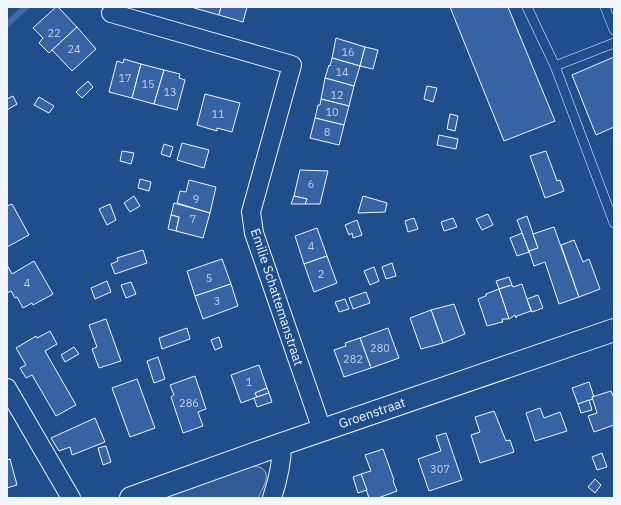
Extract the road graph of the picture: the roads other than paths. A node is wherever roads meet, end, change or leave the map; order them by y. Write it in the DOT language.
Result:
graph roads {
  1 [pos="527,7"];
  2 [pos="605,7"];
  3 [pos="111,13"];
  4 [pos="614,30"];
  5 [pos="614,43"];
  6 [pos="555,66"];
  7 [pos="614,223"];
  8 [pos="614,330"];
  9 [pos="7,388"];
  10 [pos="322,430"];
  11 [pos="282,444"];
  12 [pos="71,498"];
  13 [pos="131,498"];
  14 [pos="272,498"];
  1 -- 6 [label="lane"];
  2 -- 4 [label="lane"];
  3 -- 10 [label="street, Emilie Schattemanstraat"];
  5 -- 6 [label="lane"];
  6 -- 7 [label="lane"];
  8 -- 10 [label="street, Groenstraat"];
  9 -- 12 [label="street"];
  10 -- 11 [label="street, Groenstraat"];
  11 -- 13 [label="street, Groenstraat"];
  11 -- 14 [label="street"];
}
